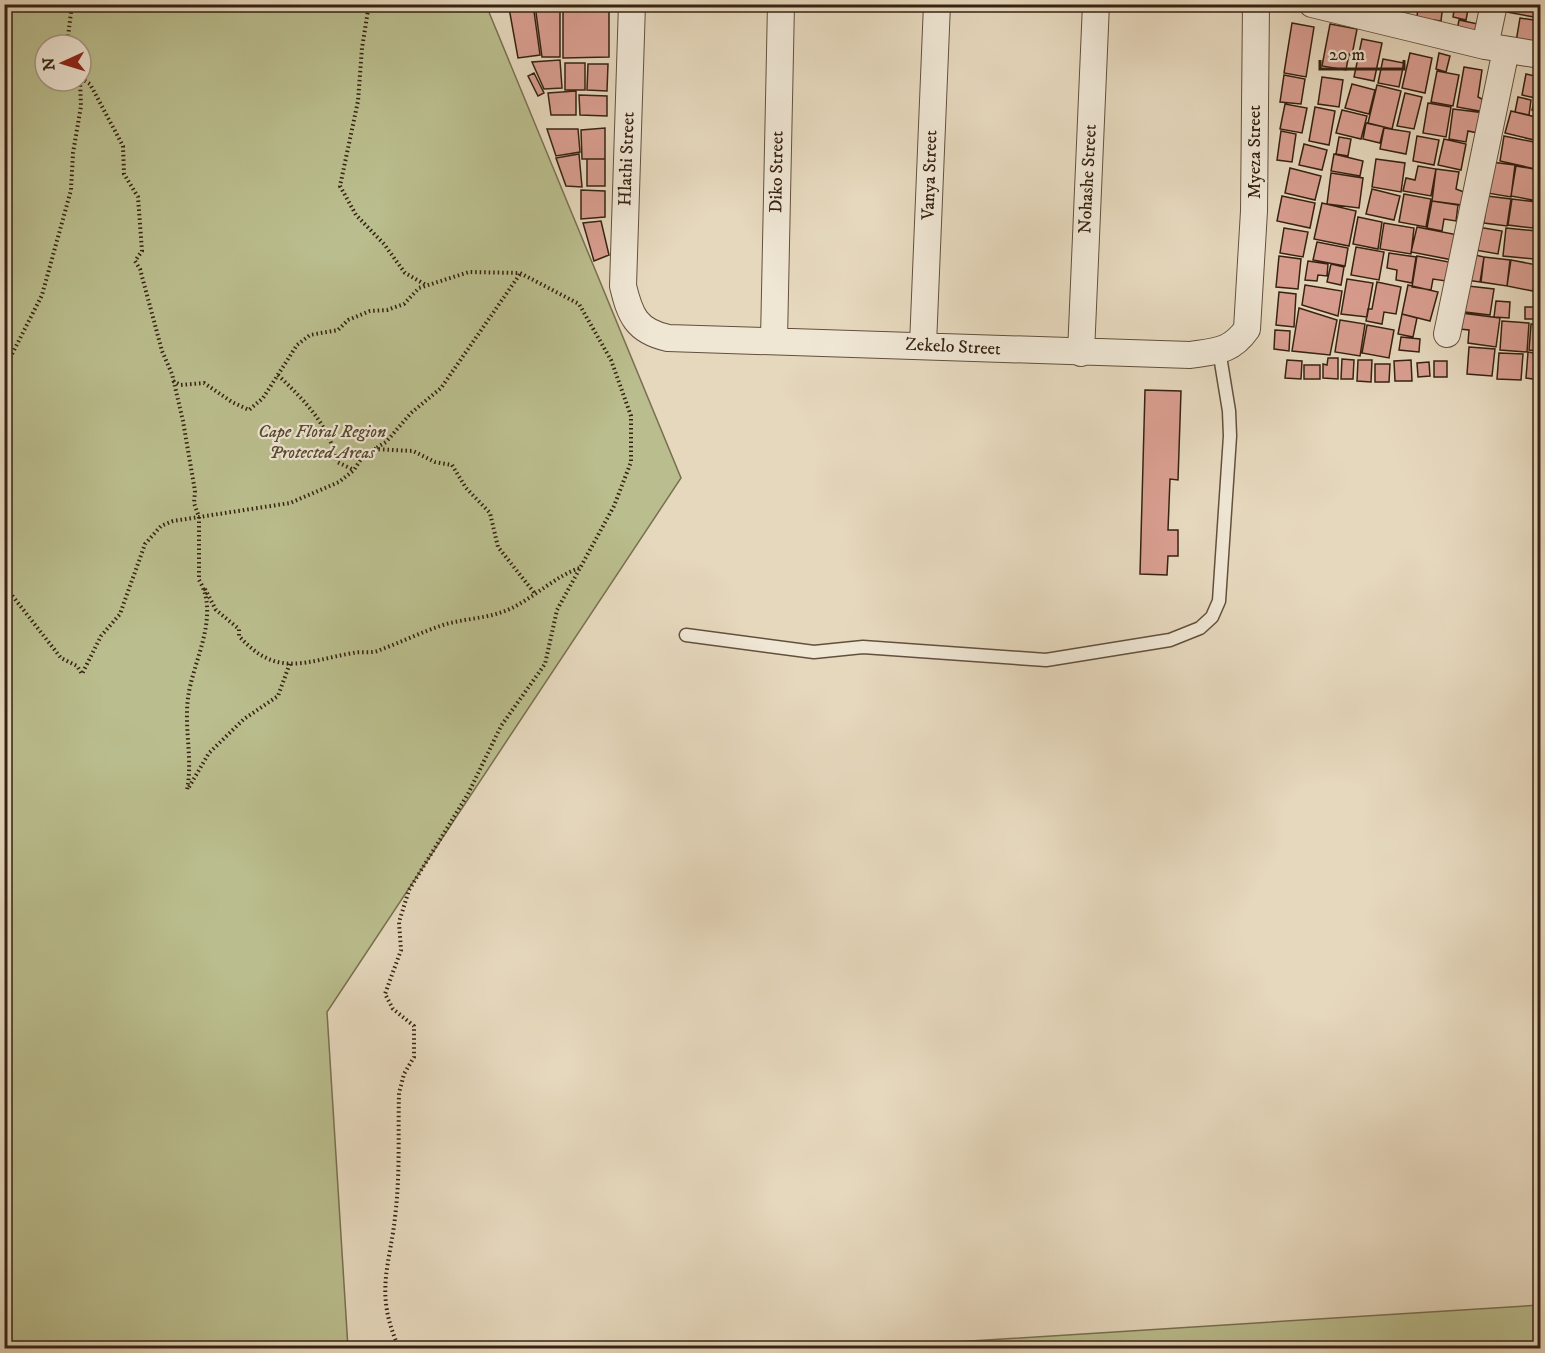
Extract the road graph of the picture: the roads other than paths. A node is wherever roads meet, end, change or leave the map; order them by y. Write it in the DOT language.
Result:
graph roads {
  1 [pos="632,4"];
  2 [pos="781,4"];
  3 [pos="937,4"];
  4 [pos="1096,4"];
  5 [pos="1256,4"];
  6 [pos="1312,4"];
  7 [pos="1494,4"];
  8 [pos="1495,48"];
  9 [pos="1540,55"];
  10 [pos="1251,300"];
  11 [pos="629,312"];
  12 [pos="1447,334"];
  13 [pos="774,340"];
  14 [pos="924,345"];
  15 [pos="1219,350"];
  16 [pos="1081,353"];
  17 [pos="687,635"];
  1 -- 11 [label="street, Hlathi Street"];
  2 -- 13 [label="street, Diko Street"];
  3 -- 14 [label="street, Vanya Street"];
  4 -- 16 [label="street, Nohashe Street"];
  5 -- 10 [label="street, Myeza Street"];
  6 -- 8 [label="street"];
  7 -- 8 [label="street"];
  8 -- 9 [label="street"];
  8 -- 12 [label="street"];
  10 -- 15 [label="street, Zekelo Street"];
  11 -- 13 [label="street, Zekelo Street"];
  13 -- 14 [label="street, Zekelo Street"];
  14 -- 16 [label="street, Zekelo Street"];
  15 -- 16 [label="street, Zekelo Street"];
  15 -- 17 [label="lane"];
}
